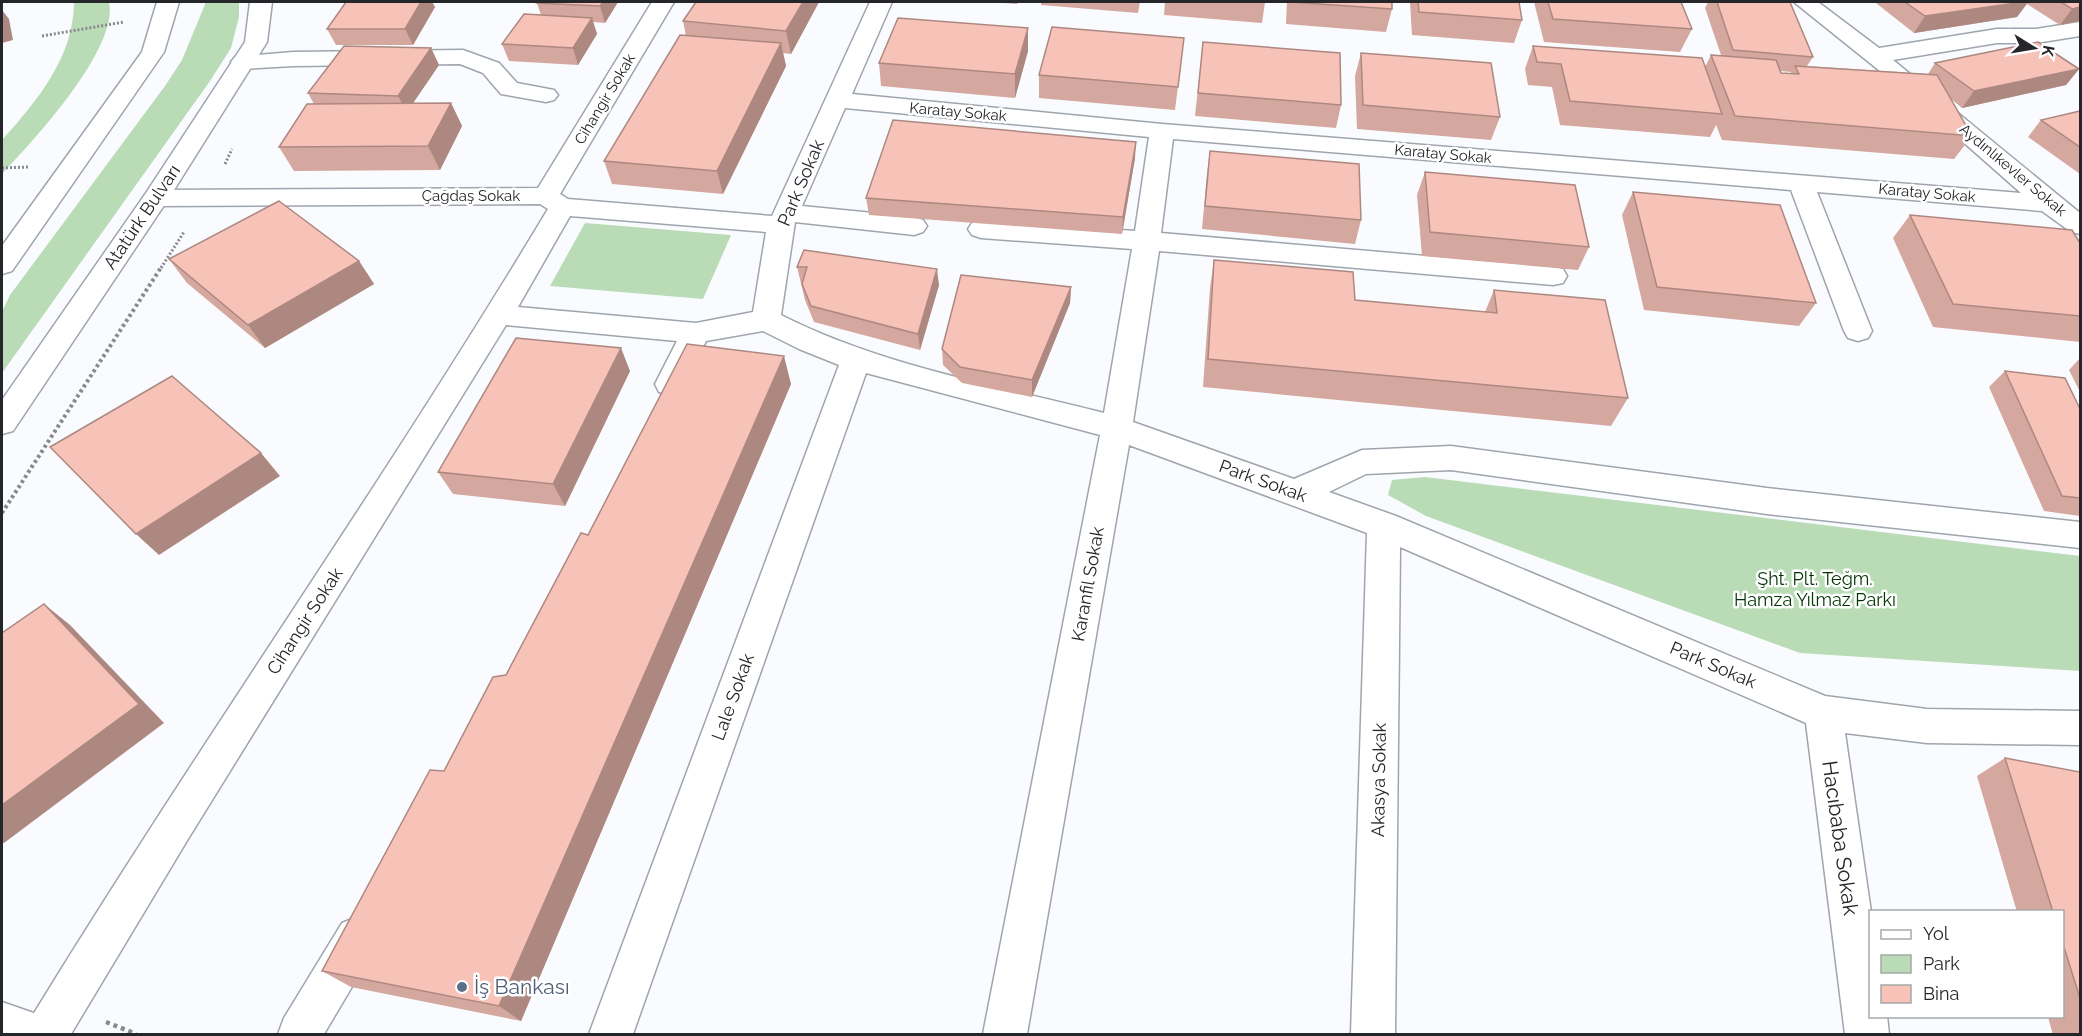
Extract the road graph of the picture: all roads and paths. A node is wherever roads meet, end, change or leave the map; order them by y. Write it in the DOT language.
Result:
graph roads {
  1 [pos="168,2"];
  2 [pos="261,2"];
  3 [pos="663,2"];
  4 [pos="881,2"];
  5 [pos="1805,2"];
  6 [pos="126,22"];
  7 [pos="2080,29"];
  8 [pos="42,36"];
  9 [pos="446,37"];
  10 [pos="248,55"];
  11 [pos="1874,56"];
  12 [pos="546,95"];
  13 [pos="837,100"];
  14 [pos="1162,131"];
  15 [pos="233,148"];
  16 [pos="1801,183"];
  17 [pos="206,197"];
  18 [pos="156,198"];
  19 [pos="554,201"];
  20 [pos="2049,203"];
  21 [pos="784,219"];
  22 [pos="914,226"];
  23 [pos="2080,226"];
  24 [pos="981,230"];
  25 [pos="1148,241"];
  26 [pos="2,265"];
  27 [pos="1553,276"];
  28 [pos="501,315"];
  29 [pos="766,320"];
  30 [pos="1858,331"];
  31 [pos="696,333"];
  32 [pos="856,360"];
  33 [pos="655,414"];
  34 [pos="2,423"];
  35 [pos="1116,428"];
  36 [pos="1296,493"];
  37 [pos="2,513"];
  38 [pos="1384,525"];
  39 [pos="2080,535"];
  40 [pos="1823,712"];
  41 [pos="2080,728"];
  42 [pos="373,912"];
  43 [pos="2,1024"];
  44 [pos="32,1035"];
  45 [pos="47,1035"];
  46 [pos="300,1035"];
  47 [pos="611,1035"];
  48 [pos="1005,1035"];
  49 [pos="1373,1035"];
  50 [pos="1867,1035"];
  1 -- 26 [label="street"];
  2 -- 10 [label="street, Atatürk Bulvarı"];
  3 -- 19 [label="street, Cihangir Sokak"];
  4 -- 13 [label="street, Park Sokak"];
  5 -- 11 [label="street, Aydınlıkevler Sokak"];
  6 -- 8 [label="path"];
  7 -- 11 [label="street"];
  9 -- 10 [label="street"];
  10 -- 12 [label="street"];
  10 -- 18 [label="street, Atatürk Bulvarı"];
  11 -- 20 [label="street, Aydınlıkevler Sokak"];
  13 -- 14 [label="street, Karatay Sokak"];
  13 -- 21 [label="street, Park Sokak"];
  14 -- 16 [label="street, Karatay Sokak"];
  14 -- 25 [label="street, Karanfil Sokak"];
  15 -- 17 [label="path"];
  16 -- 20 [label="street, Karatay Sokak"];
  16 -- 30 [label="street"];
  17 -- 18 [label="street, Çağdaş Sokak"];
  17 -- 19 [label="street, Çağdaş Sokak"];
  17 -- 37 [label="path"];
  18 -- 34 [label="street, Atatürk Bulvarı"];
  19 -- 21 [label="street, Çağdaş Sokak"];
  19 -- 28 [label="street, Cihangir Sokak"];
  20 -- 23 [label="street, Aydınlıkevler Sokak"];
  21 -- 22 [label="street, Çağdaş Sokak"];
  21 -- 29 [label="street, Park Sokak"];
  24 -- 25 [label="street"];
  25 -- 27 [label="street"];
  25 -- 35 [label="street, Karanfil Sokak"];
  28 -- 31 [label="street"];
  28 -- 45 [label="street, Cihangir Sokak"];
  29 -- 31 [label="street"];
  29 -- 32 [label="street, Park Sokak"];
  31 -- 33 [label="street"];
  32 -- 35 [label="street, Park Sokak"];
  32 -- 47 [label="street, Lale Sokak"];
  35 -- 36 [label="street, Park Sokak"];
  35 -- 48 [label="street, Karanfil Sokak"];
  36 -- 38 [label="street, Park Sokak"];
  36 -- 39 [label="street"];
  38 -- 40 [label="street, Park Sokak"];
  38 -- 49 [label="street, Akasya Sokak"];
  40 -- 41 [label="street, Park Sokak"];
  40 -- 50 [label="street, Hacıbaba Sokak"];
  42 -- 46 [label="street"];
  43 -- 44 [label="street"];
}
